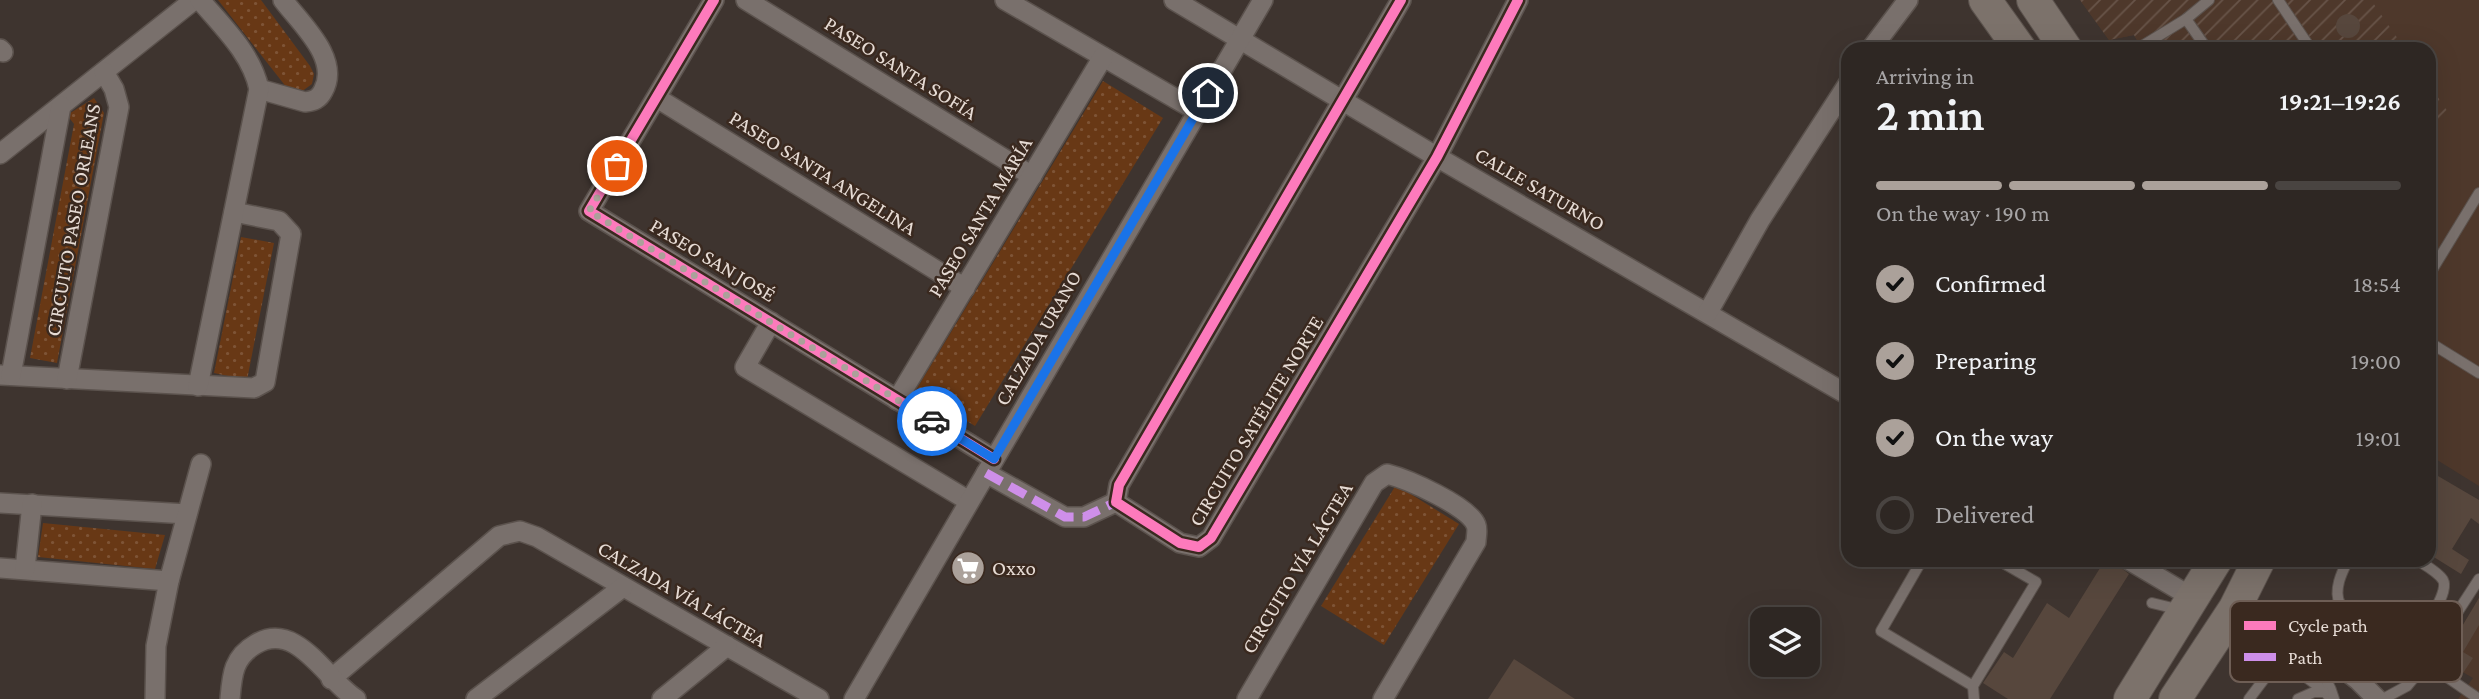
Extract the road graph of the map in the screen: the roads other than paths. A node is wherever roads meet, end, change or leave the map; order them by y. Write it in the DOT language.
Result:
graph roads {
  1 [pos="194,0"];
  2 [pos="200,0"];
  3 [pos="283,0"];
  4 [pos="714,0"];
  5 [pos="746,0"];
  6 [pos="1004,0"];
  7 [pos="1174,0"];
  8 [pos="1263,0"];
  9 [pos="1401,0"];
  10 [pos="1518,0"];
  11 [pos="1908,0"];
  12 [pos="1985,0"];
  13 [pos="2033,0"];
  14 [pos="2209,0"];
  15 [pos="2278,0"];
  16 [pos="2186,19"];
  17 [pos="1240,38"];
  18 [pos="1876,42"];
  19 [pos="2015,42"];
  20 [pos="2061,42"];
  21 [pos="2148,42"];
  22 [pos="2202,42"];
  23 [pos="2306,42"];
  24 [pos="1103,57"];
  25 [pos="104,72"];
  26 [pos="259,89"];
  27 [pos="1841,94"];
  28 [pos="657,98"];
  29 [pos="1343,99"];
  30 [pos="61,106"];
  31 [pos="1197,111"];
  32 [pos="0,154"];
  33 [pos="1437,156"];
  34 [pos="1032,176"];
  35 [pos="2479,192"];
  36 [pos="234,212"];
  37 [pos="2436,263"];
  38 [pos="965,288"];
  39 [pos="1708,312"];
  40 [pos="771,322"];
  41 [pos="2436,346"];
  42 [pos="2479,373"];
  43 [pos="5,375"];
  44 [pos="67,379"];
  45 [pos="198,386"];
  46 [pos="1841,391"];
  47 [pos="897,401"];
  48 [pos="201,464"];
  49 [pos="990,466"];
  50 [pos="969,501"];
  51 [pos="1116,502"];
  52 [pos="0,503"];
  53 [pos="32,504"];
  54 [pos="187,514"];
  55 [pos="1918,567"];
  56 [pos="2010,567"];
  57 [pos="2139,567"];
  58 [pos="2212,567"];
  59 [pos="2256,567"];
  60 [pos="2345,567"];
  61 [pos="2426,567"];
  62 [pos="0,568"];
  63 [pos="25,569"];
  64 [pos="2479,579"];
  65 [pos="169,581"];
  66 [pos="623,587"];
  67 [pos="2238,601"];
  68 [pos="2339,601"];
  69 [pos="2439,601"];
  70 [pos="2152,603"];
  71 [pos="2189,604"];
  72 [pos="2462,605"];
  73 [pos="2230,616"];
  74 [pos="727,646"];
  75 [pos="331,679"];
  76 [pos="2357,682"];
  77 [pos="2410,682"];
  78 [pos="2454,682"];
  79 [pos="1973,686"];
  80 [pos="2330,697"];
  81 [pos="155,699"];
  82 [pos="230,699"];
  83 [pos="356,699"];
  84 [pos="476,699"];
  85 [pos="662,699"];
  86 [pos="819,699"];
  87 [pos="853,699"];
  88 [pos="1247,699"];
  89 [pos="1382,699"];
  90 [pos="1974,699"];
  91 [pos="2130,699"];
  92 [pos="2175,699"];
  93 [pos="2298,699"];
  94 [pos="2376,699"];
  95 [pos="2383,699"];
  96 [pos="2479,699"];
  1 -- 25 [label="street, CIRCUITO PASEO ORLEANS"];
  2 -- 26 [label="street"];
  3 -- 26 [label="street"];
  4 -- 28 [label="street, PASEO SAN JOSÉ"];
  5 -- 34 [label="street, PASEO SANTA SOFÍA"];
  6 -- 24 [label="street"];
  7 -- 17 [label="street, CALLE SATURNO"];
  8 -- 17 [label="street, CALZADA URANO"];
  9 -- 29 [label="street"];
  10 -- 33 [label="street, CIRCUITO SATÉLITE NORTE"];
  11 -- 18 [label="street"];
  12 -- 19 [label="main road"];
  13 -- 20 [label="main road"];
  14 -- 16 [label="lane"];
  15 -- 23 [label="lane"];
  16 -- 21 [label="lane"];
  16 -- 22 [label="lane"];
  17 -- 29 [label="street, CALLE SATURNO"];
  17 -- 31 [label="street, CALZADA URANO"];
  24 -- 31 [label="street"];
  24 -- 34 [label="street, PASEO SANTA MARÍA"];
  25 -- 30 [label="street, CIRCUITO PASEO ORLEANS"];
  25 -- 44 [label="street, CIRCUITO PASEO ORLEANS"];
  26 -- 36 [label="street"];
  27 -- 39 [label="street"];
  28 -- 38 [label="street, PASEO SANTA ANGELINA"];
  28 -- 40 [label="street, PASEO SAN JOSÉ"];
  29 -- 33 [label="street, CALLE SATURNO"];
  29 -- 51 [label="street"];
  30 -- 32 [label="street, CIRCUITO PASEO ORLEANS"];
  30 -- 43 [label="street, CIRCUITO PASEO ORLEANS"];
  31 -- 49 [label="street, CALZADA URANO"];
  33 -- 39 [label="street, CALLE SATURNO"];
  33 -- 51 [label="street, CIRCUITO SATÉLITE NORTE"];
  34 -- 38 [label="street, PASEO SANTA MARÍA"];
  35 -- 37 [label="lane"];
  36 -- 45 [label="street"];
  36 -- 45 [label="street, CIRCUITO PASEO ORLEANS"];
  38 -- 47 [label="street, PASEO SANTA MARÍA"];
  39 -- 46 [label="street, CALLE SATURNO"];
  40 -- 47 [label="street, PASEO SAN JOSÉ"];
  40 -- 50 [label="street"];
  41 -- 42 [label="lane"];
  43 -- 44 [label="street, CIRCUITO PASEO ORLEANS"];
  44 -- 45 [label="street, CIRCUITO PASEO ORLEANS"];
  47 -- 49 [label="street, PASEO SAN JOSÉ"];
  48 -- 54 [label="street"];
  49 -- 50 [label="street, CALZADA URANO"];
  49 -- 51 [label="street"];
  50 -- 87 [label="street, CALZADA URANO"];
  52 -- 53 [label="street"];
  53 -- 54 [label="street"];
  53 -- 63 [label="street"];
  54 -- 65 [label="street"];
  55 -- 79 [label="lane"];
  56 -- 79 [label="lane"];
  57 -- 71 [label="street"];
  58 -- 71 [label="main road"];
  59 -- 67 [label="main road"];
  60 -- 68 [label="lane"];
  61 -- 69 [label="lane"];
  62 -- 63 [label="street"];
  63 -- 65 [label="street"];
  64 -- 72 [label="lane"];
  65 -- 81 [label="street"];
  66 -- 74 [label="street, CALZADA VÍA LÁCTEA"];
  66 -- 75 [label="street, CALZADA VÍA LÁCTEA"];
  66 -- 84 [label="street"];
  70 -- 71 [label="lane"];
  71 -- 91 [label="main road"];
  73 -- 92 [label="main road"];
  74 -- 85 [label="street"];
  74 -- 86 [label="street, CALZADA VÍA LÁCTEA"];
  75 -- 82 [label="street"];
  75 -- 83 [label="street"];
  76 -- 94 [label="street"];
  77 -- 95 [label="lane"];
  78 -- 96 [label="lane"];
  79 -- 90 [label="lane"];
  80 -- 93 [label="lane"];
  88 -- 89 [label="street, CIRCUITO VÍA LÁCTEA"];
}
